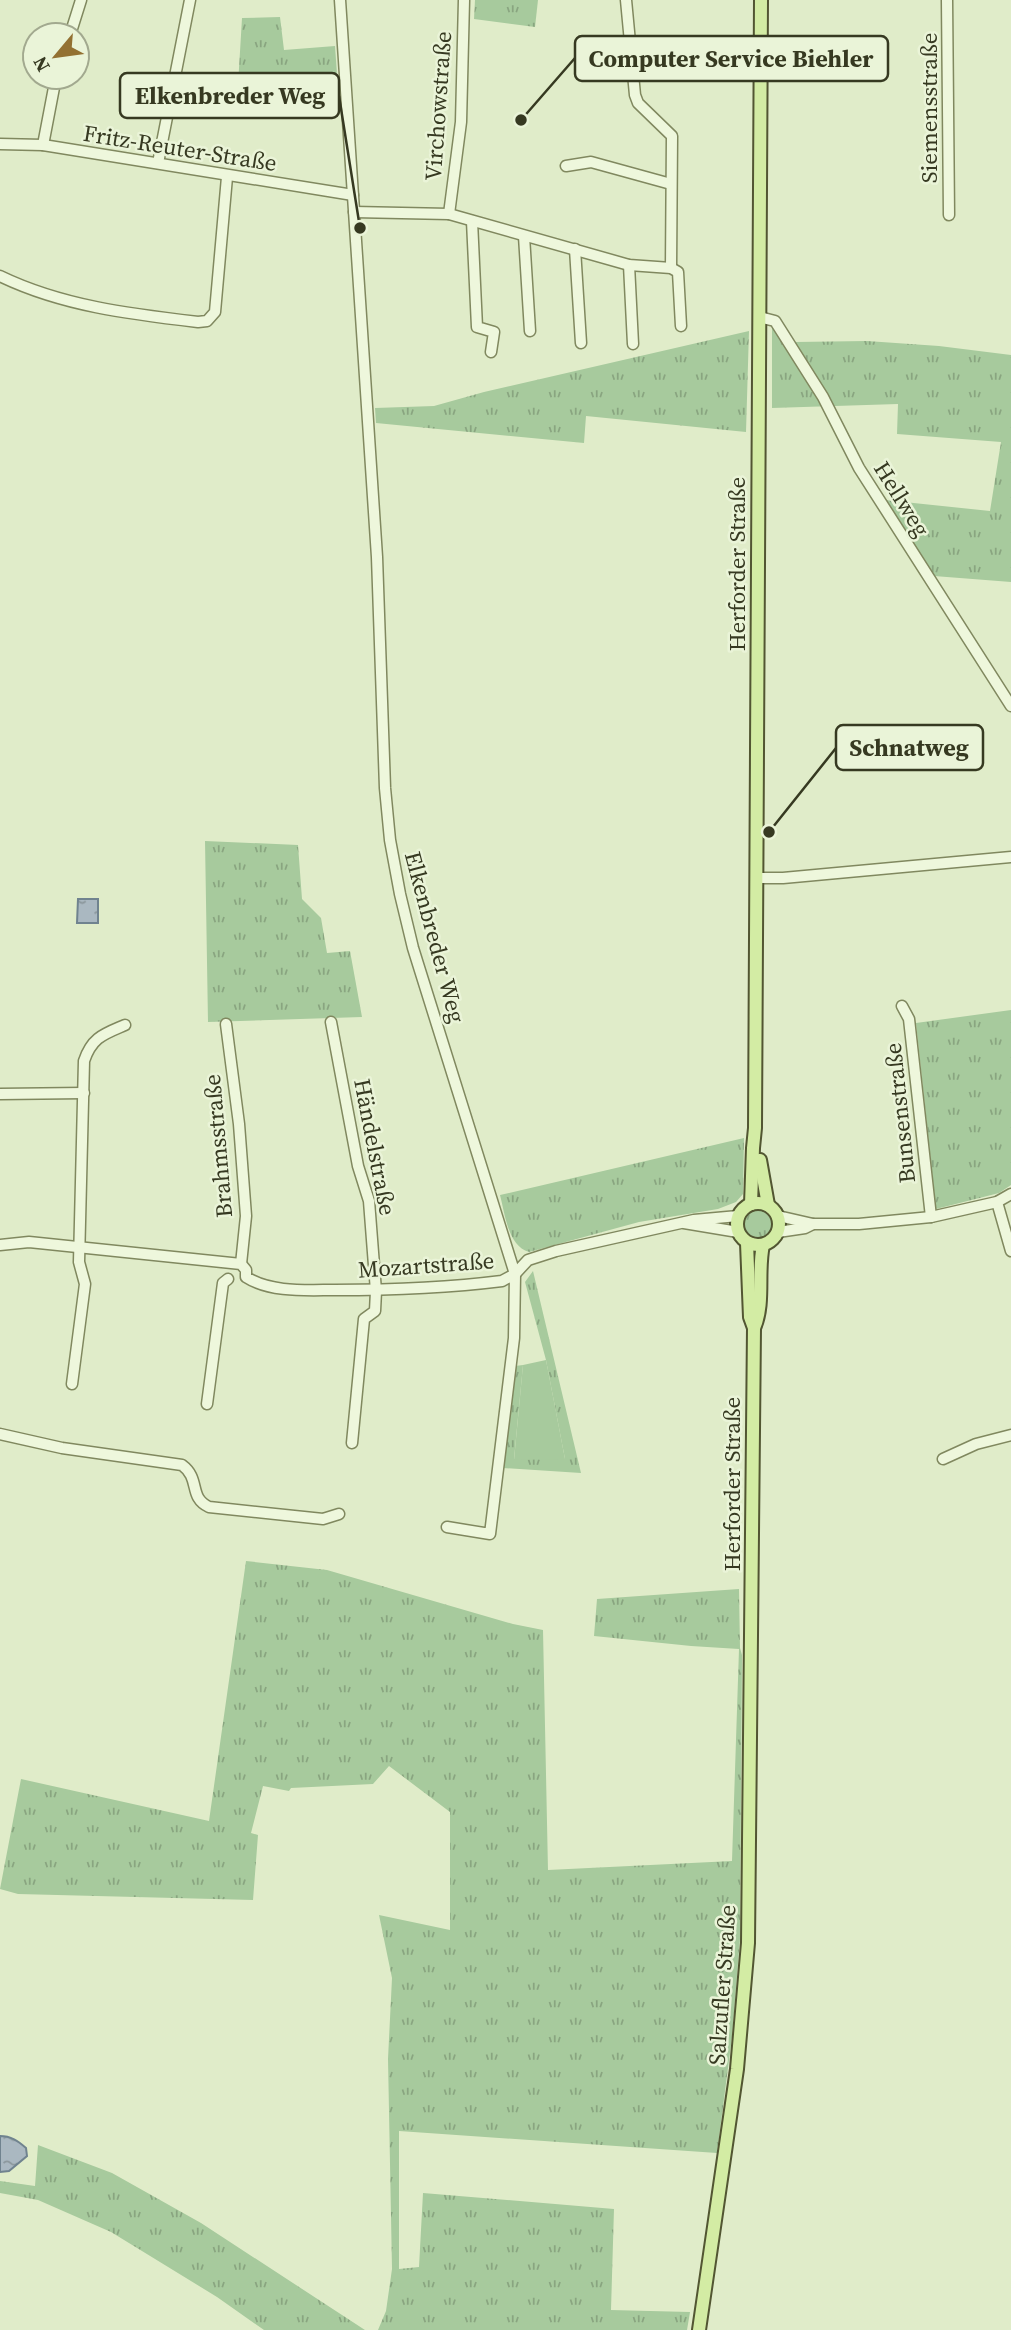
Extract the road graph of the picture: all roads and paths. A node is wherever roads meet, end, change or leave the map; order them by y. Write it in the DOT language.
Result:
graph roads {
  1 [pos="81,0"];
  2 [pos="190,0"];
  3 [pos="340,0"];
  4 [pos="464,0"];
  5 [pos="625,0"];
  6 [pos="761,0"];
  7 [pos="947,0"];
  8 [pos="74,21"];
  9 [pos="53,91"];
  10 [pos="0,144"];
  11 [pos="43,145"];
  12 [pos="158,163"];
  13 [pos="566,166"];
  14 [pos="227,177"];
  15 [pos="671,184"];
  16 [pos="353,195"];
  17 [pos="354,212"];
  18 [pos="449,214"];
  19 [pos="949,215"];
  20 [pos="472,221"];
  21 [pos="524,236"];
  22 [pos="575,249"];
  23 [pos="629,265"];
  24 [pos="671,268"];
  25 [pos="0,276"];
  26 [pos="760,317"];
  27 [pos="681,326"];
  28 [pos="530,331"];
  29 [pos="581,343"];
  30 [pos="634,344"];
  31 [pos="491,352"];
  32 [pos="1011,706"];
  33 [pos="1011,857"];
  34 [pos="756,878"];
  35 [pos="902,1006"];
  36 [pos="331,1022"];
  37 [pos="226,1024"];
  38 [pos="125,1025"];
  39 [pos="84,1093"];
  40 [pos="0,1094"];
  41 [pos="755,1128"];
  42 [pos="1011,1195"];
  43 [pos="997,1202"];
  44 [pos="751,1204"];
  45 [pos="768,1206"];
  46 [pos="738,1216"];
  47 [pos="778,1216"];
  48 [pos="931,1217"];
  49 [pos="684,1223"];
  50 [pos="813,1224"];
  51 [pos="738,1231"];
  52 [pos="778,1232"];
  53 [pos="747,1243"];
  54 [pos="0,1245"];
  55 [pos="763,1245"];
  56 [pos="81,1248"];
  57 [pos="1011,1251"];
  58 [pos="235,1264"];
  59 [pos="515,1274"];
  60 [pos="246,1277"];
  61 [pos="228,1279"];
  62 [pos="376,1291"];
  63 [pos="754,1328"];
  64 [pos="72,1384"];
  65 [pos="207,1404"];
  66 [pos="0,1434"];
  67 [pos="1011,1435"];
  68 [pos="352,1443"];
  69 [pos="943,1459"];
  70 [pos="339,1514"];
  71 [pos="447,1527"];
  72 [pos="752,1641"];
  73 [pos="699,2330"];
  1 -- 8 [label="street"];
  2 -- 12 [label="street"];
  3 -- 16 [label="street, Elkenbreder Weg"];
  4 -- 18 [label="street, Virchowstraße"];
  5 -- 15 [label="street"];
  6 -- 26 [label="main road, Herforder Straße"];
  7 -- 19 [label="street, Siemensstraße"];
  9 -- 11 [label="street"];
  10 -- 11 [label="street, Fritz-Reuter-Straße"];
  11 -- 12 [label="street, Fritz-Reuter-Straße"];
  12 -- 14 [label="street, Fritz-Reuter-Straße"];
  13 -- 15 [label="street"];
  14 -- 16 [label="street, Fritz-Reuter-Straße"];
  14 -- 25 [label="street"];
  15 -- 24 [label="street"];
  16 -- 17 [label="street, Elkenbreder Weg"];
  17 -- 18 [label="street"];
  17 -- 59 [label="street, Elkenbreder Weg"];
  18 -- 20 [label="street"];
  20 -- 21 [label="street"];
  20 -- 31 [label="street"];
  21 -- 22 [label="street"];
  21 -- 28 [label="street"];
  22 -- 23 [label="street"];
  22 -- 29 [label="street"];
  23 -- 24 [label="street"];
  23 -- 30 [label="street"];
  24 -- 27 [label="street"];
  26 -- 32 [label="street, Hellweg"];
  26 -- 34 [label="main road, Herforder Straße"];
  33 -- 34 [label="street"];
  34 -- 41 [label="main road, Herforder Straße"];
  35 -- 48 [label="street, Bunsenstraße"];
  36 -- 62 [label="street, Händelstraße"];
  37 -- 58 [label="street, Brahmsstraße"];
  38 -- 39 [label="street"];
  39 -- 40 [label="street"];
  39 -- 56 [label="street"];
  41 -- 44 [label="main road, Herforder Straße"];
  41 -- 45 [label="main road, Herforder Straße"];
  42 -- 43 [label="street"];
  43 -- 48 [label="street"];
  43 -- 57 [label="street"];
  44 -- 45 [label="main road"];
  44 -- 46 [label="main road"];
  45 -- 47 [label="main road"];
  46 -- 49 [label="street, Mozartstraße"];
  46 -- 51 [label="main road"];
  47 -- 50 [label="street"];
  47 -- 52 [label="main road"];
  48 -- 50 [label="street"];
  49 -- 51 [label="street, Mozartstraße"];
  49 -- 59 [label="street, Mozartstraße"];
  50 -- 52 [label="street"];
  51 -- 53 [label="main road"];
  52 -- 55 [label="main road"];
  53 -- 55 [label="main road"];
  53 -- 63 [label="main road, Herforder Straße"];
  54 -- 56 [label="street"];
  55 -- 63 [label="main road, Herforder Straße"];
  56 -- 58 [label="street"];
  56 -- 64 [label="street"];
  58 -- 60 [label="street"];
  58 -- 61 [label="street"];
  59 -- 62 [label="street, Mozartstraße"];
  59 -- 71 [label="street, Elkenbreder Weg"];
  60 -- 61 [label="street, Mozartstraße"];
  60 -- 62 [label="street, Mozartstraße"];
  61 -- 65 [label="street"];
  62 -- 68 [label="street, Händelstraße"];
  63 -- 72 [label="main road, Herforder Straße"];
  66 -- 70 [label="street"];
  67 -- 69 [label="street"];
  72 -- 73 [label="main road, Salzufler Straße"];
}
